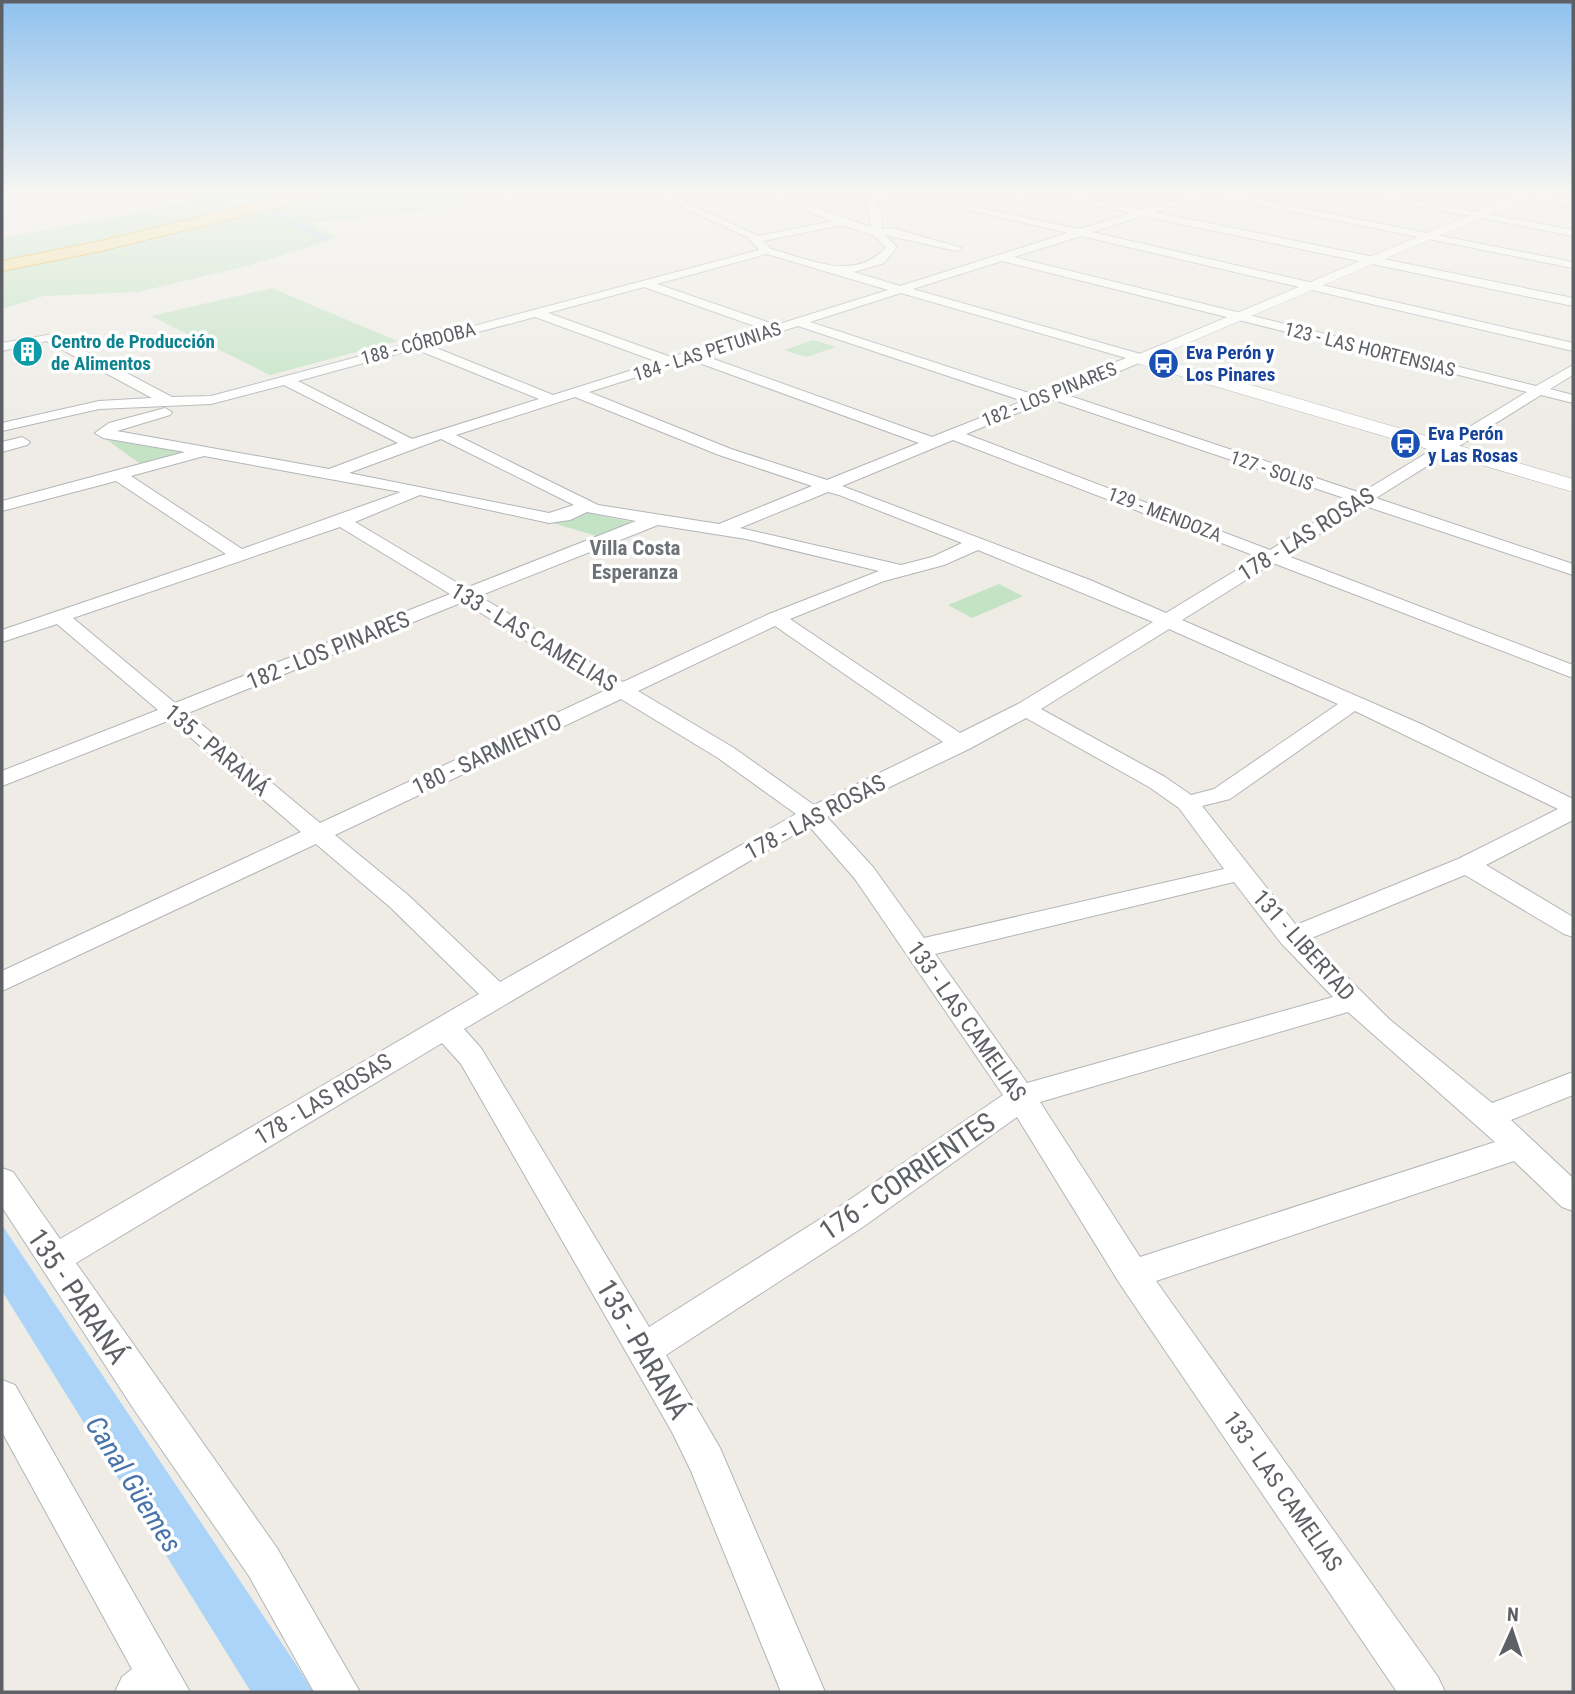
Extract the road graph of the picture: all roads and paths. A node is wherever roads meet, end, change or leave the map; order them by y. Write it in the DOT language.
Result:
graph roads {
  1 [pos="685,272"];
  2 [pos="842,272"];
  3 [pos="958,272"];
  4 [pos="1061,272"];
  5 [pos="1249,272"];
  6 [pos="1343,272"];
  7 [pos="1430,272"];
  8 [pos="643,283"];
  9 [pos="1309,286"];
  10 [pos="902,289"];
  11 [pos="1573,302"];
  12 [pos="533,312"];
  13 [pos="1238,316"];
  14 [pos="798,322"];
  15 [pos="777,329"];
  16 [pos="414,344"];
  17 [pos="2,347"];
  18 [pos="1573,347"];
  19 [pos="693,356"];
  20 [pos="1139,358"];
  21 [pos="671,362"];
  22 [pos="1573,369"];
  23 [pos="286,380"];
  24 [pos="1538,391"];
  25 [pos="578,393"];
  26 [pos="1043,397"];
  27 [pos="554,400"];
  28 [pos="1573,400"];
  29 [pos="174,403"];
  30 [pos="2,427"];
  31 [pos="952,434"];
  32 [pos="444,435"];
  33 [pos="22,442"];
  34 [pos="931,442"];
  35 [pos="411,444"];
  36 [pos="2,447"];
  37 [pos="1445,449"];
  38 [pos="201,453"];
  39 [pos="331,474"];
  40 [pos="118,475"];
  41 [pos="827,486"];
  42 [pos="1573,486"];
  43 [pos="418,489"];
  44 [pos="1360,500"];
  45 [pos="2,506"];
  46 [pos="586,506"];
  47 [pos="654,520"];
  48 [pos="342,521"];
  49 [pos="720,530"];
  50 [pos="978,543"];
  51 [pos="239,555"];
  52 [pos="1274,555"];
  53 [pos="900,570"];
  54 [pos="1573,570"];
  55 [pos="464,596"];
  56 [pos="60,617"];
  57 [pos="776,618"];
  58 [pos="1168,620"];
  59 [pos="2,636"];
  60 [pos="1573,672"];
  61 [pos="623,690"];
  62 [pos="1353,703"];
  63 [pos="1026,709"];
  64 [pos="172,713"];
  65 [pos="961,744"];
  66 [pos="2,779"];
  67 [pos="1187,803"];
  68 [pos="1573,811"];
  69 [pos="812,815"];
  70 [pos="318,834"];
  71 [pos="1467,865"];
  72 [pos="1239,873"];
  73 [pos="1573,928"];
  74 [pos="1290,937"];
  75 [pos="917,949"];
  76 [pos="2,982"];
  77 [pos="498,996"];
  78 [pos="1353,1001"];
  79 [pos="445,1027"];
  80 [pos="1573,1083"];
  81 [pos="1021,1098"];
  82 [pos="1488,1117"];
  83 [pos="1518,1147"];
  84 [pos="2,1181"];
  85 [pos="1573,1198"];
  86 [pos="53,1260"];
  87 [pos="1132,1274"];
  88 [pos="643,1350"];
  89 [pos="2,1397"];
  90 [pos="155,1687"];
  91 [pos="338,1692"];
  92 [pos="803,1692"];
  93 [pos="1423,1692"];
  1 -- 8 [label="street, 188 - CÓRDOBA"];
  2 -- 10 [label="street"];
  3 -- 10 [label="street, 184 - LAS PETUNIAS"];
  4 -- 13 [label="street, 123 - LAS HORTENSIAS"];
  5 -- 9 [label="street"];
  6 -- 9 [label="street, 182 - LOS PINARES"];
  7 -- 11 [label="street"];
  8 -- 12 [label="street, 188 - CÓRDOBA"];
  8 -- 15 [label="street"];
  9 -- 13 [label="street, 182 - LOS PINARES"];
  9 -- 18 [label="street"];
  10 -- 14 [label="street, 184 - LAS PETUNIAS"];
  10 -- 20 [label="street"];
  12 -- 16 [label="street, 188 - CÓRDOBA"];
  12 -- 21 [label="street"];
  13 -- 20 [label="street, 182 - LOS PINARES"];
  13 -- 24 [label="street, 123 - LAS HORTENSIAS"];
  14 -- 15 [label="street, 184 - LAS PETUNIAS"];
  14 -- 26 [label="street, 127 - SOLIS"];
  15 -- 19 [label="street, 184 - LAS PETUNIAS"];
  16 -- 23 [label="street, 188 - CÓRDOBA"];
  16 -- 27 [label="street"];
  17 -- 29 [label="street"];
  19 -- 21 [label="street, 184 - LAS PETUNIAS"];
  19 -- 34 [label="street"];
  20 -- 26 [label="street, 182 - LOS PINARES"];
  20 -- 37 [label="street"];
  21 -- 25 [label="street, 184 - LAS PETUNIAS"];
  22 -- 24 [label="street, 178 - LAS ROSAS"];
  23 -- 29 [label="street, 188 - CÓRDOBA"];
  23 -- 35 [label="street"];
  24 -- 28 [label="street, 123 - LAS HORTENSIAS"];
  24 -- 37 [label="street, 178 - LAS ROSAS"];
  25 -- 27 [label="street, 184 - LAS PETUNIAS"];
  25 -- 41 [label="street"];
  26 -- 31 [label="street, 182 - LOS PINARES"];
  26 -- 44 [label="street, 127 - SOLIS"];
  27 -- 32 [label="street, 184 - LAS PETUNIAS"];
  29 -- 30 [label="street"];
  29 -- 38 [label="street, 188 - CÓRDOBA"];
  31 -- 34 [label="street, 182 - LOS PINARES"];
  31 -- 52 [label="street, 129 - MENDOZA"];
  32 -- 35 [label="street, 184 - LAS PETUNIAS"];
  32 -- 46 [label="street"];
  33 -- 36 [label="street"];
  34 -- 41 [label="street, 182 - LOS PINARES"];
  35 -- 39 [label="street, 184 - LAS PETUNIAS"];
  37 -- 42 [label="street"];
  37 -- 44 [label="street, 178 - LAS ROSAS"];
  38 -- 39 [label="street"];
  38 -- 40 [label="street"];
  39 -- 43 [label="street"];
  40 -- 45 [label="street"];
  40 -- 51 [label="street"];
  41 -- 49 [label="street, 182 - LOS PINARES"];
  41 -- 50 [label="street"];
  43 -- 46 [label="street"];
  43 -- 48 [label="street"];
  44 -- 52 [label="street, 178 - LAS ROSAS"];
  44 -- 54 [label="street, 127 - SOLIS"];
  46 -- 47 [label="street"];
  47 -- 49 [label="street"];
  47 -- 55 [label="street, 182 - LOS PINARES"];
  48 -- 51 [label="street"];
  48 -- 55 [label="street, 133 - LAS CAMELIAS"];
  49 -- 53 [label="street"];
  50 -- 53 [label="street, 180 - SARMIENTO"];
  50 -- 58 [label="street"];
  51 -- 56 [label="street"];
  52 -- 58 [label="street, 178 - LAS ROSAS"];
  52 -- 60 [label="street, 129 - MENDOZA"];
  53 -- 57 [label="street, 180 - SARMIENTO"];
  55 -- 61 [label="street, 133 - LAS CAMELIAS"];
  55 -- 64 [label="street, 182 - LOS PINARES"];
  56 -- 59 [label="street"];
  56 -- 64 [label="street, 135 - PARANÁ"];
  57 -- 61 [label="street, 180 - SARMIENTO"];
  57 -- 65 [label="street"];
  58 -- 62 [label="street"];
  58 -- 63 [label="street, 178 - LAS ROSAS"];
  61 -- 69 [label="street, 133 - LAS CAMELIAS"];
  61 -- 70 [label="street, 180 - SARMIENTO"];
  62 -- 67 [label="street"];
  62 -- 68 [label="street"];
  63 -- 65 [label="street, 178 - LAS ROSAS"];
  63 -- 67 [label="street, 131 - LIBERTAD"];
  64 -- 66 [label="street, 182 - LOS PINARES"];
  64 -- 70 [label="street, 135 - PARANÁ"];
  65 -- 69 [label="street, 178 - LAS ROSAS"];
  67 -- 72 [label="street, 131 - LIBERTAD"];
  68 -- 71 [label="street"];
  69 -- 75 [label="street, 133 - LAS CAMELIAS"];
  69 -- 77 [label="street, 178 - LAS ROSAS"];
  70 -- 76 [label="street, 180 - SARMIENTO"];
  70 -- 77 [label="street, 135 - PARANÁ"];
  71 -- 73 [label="street"];
  71 -- 74 [label="street"];
  72 -- 74 [label="street, 131 - LIBERTAD"];
  72 -- 75 [label="street"];
  74 -- 78 [label="street, 131 - LIBERTAD"];
  75 -- 81 [label="street, 133 - LAS CAMELIAS"];
  77 -- 79 [label="street, 178 - LAS ROSAS"];
  78 -- 81 [label="street, 176 - CORRIENTES"];
  78 -- 82 [label="street, 131 - LIBERTAD"];
  79 -- 86 [label="street, 178 - LAS ROSAS"];
  79 -- 88 [label="street, 135 - PARANÁ"];
  80 -- 82 [label="street"];
  81 -- 87 [label="street, 133 - LAS CAMELIAS"];
  81 -- 88 [label="street, 176 - CORRIENTES"];
  82 -- 83 [label="street, 131 - LIBERTAD"];
  83 -- 85 [label="street, 131 - LIBERTAD"];
  83 -- 87 [label="street"];
  84 -- 86 [label="street, 135 - PARANÁ"];
  86 -- 91 [label="street, 135 - PARANÁ"];
  87 -- 93 [label="street, 133 - LAS CAMELIAS"];
  88 -- 92 [label="street, 135 - PARANÁ"];
  89 -- 90 [label="street"];
}
